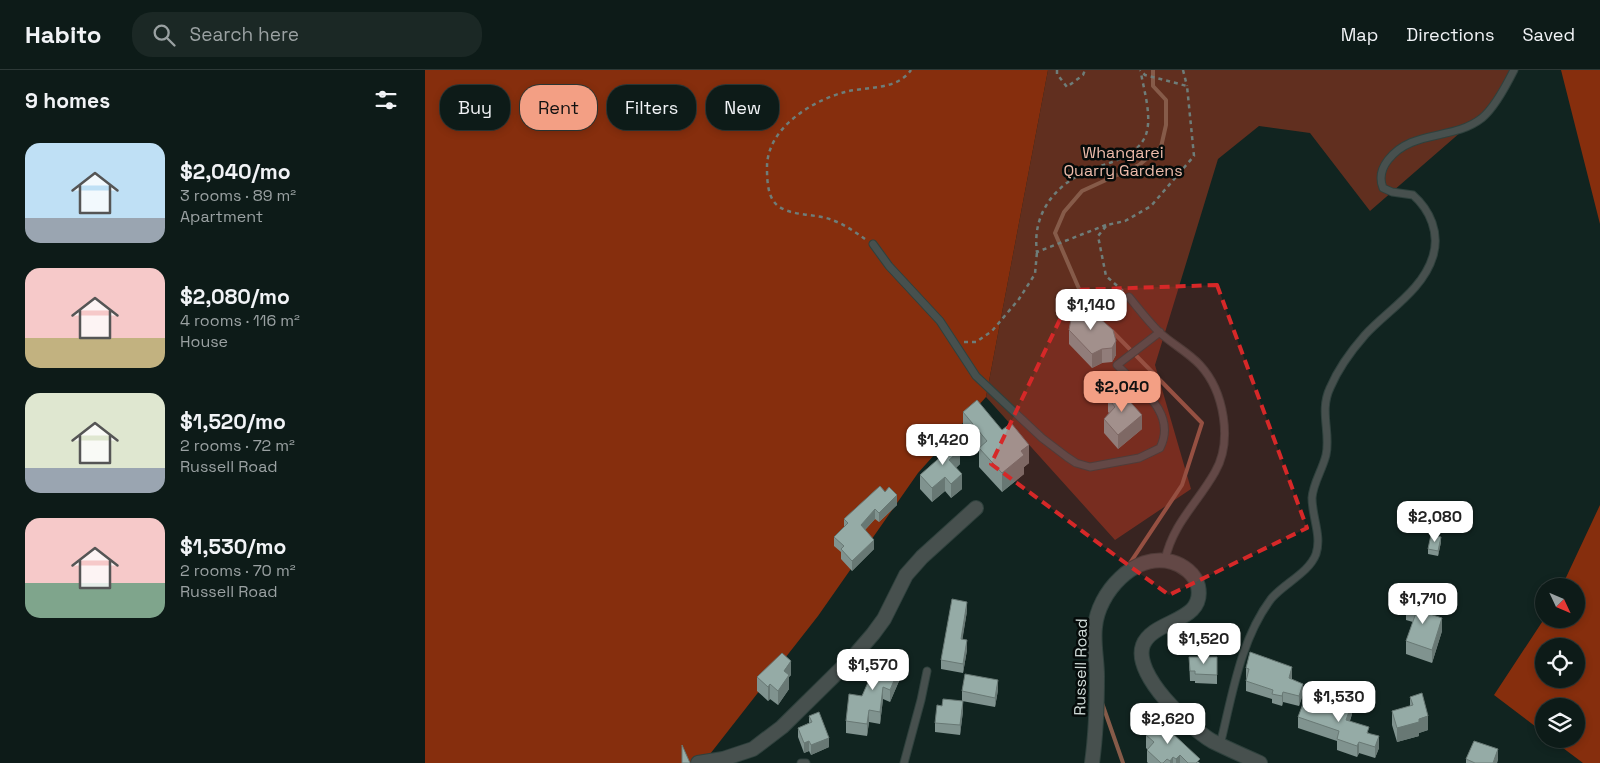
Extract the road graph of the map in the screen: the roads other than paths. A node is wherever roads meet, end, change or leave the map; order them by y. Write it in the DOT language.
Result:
graph roads {
  1 [pos="1514,70"];
  2 [pos="873,244"];
  3 [pos="1129,297"];
  4 [pos="1160,332"];
  5 [pos="976,508"];
  6 [pos="1165,560"];
  7 [pos="927,670"];
  8 [pos="1220,745"];
  9 [pos="698,763"];
  10 [pos="801,763"];
  11 [pos="806,763"];
  12 [pos="903,763"];
  13 [pos="1092,763"];
  14 [pos="1260,763"];
  1 -- 8 [label="lane"];
  2 -- 4 [label="lane"];
  3 -- 4 [label="lane"];
  4 -- 6 [label="lane"];
  5 -- 9 [label="street"];
  6 -- 8 [label="street"];
  6 -- 13 [label="street, Russell Road"];
  7 -- 12 [label="lane"];
  8 -- 14 [label="street"];
  10 -- 11 [label="lane"];
}
